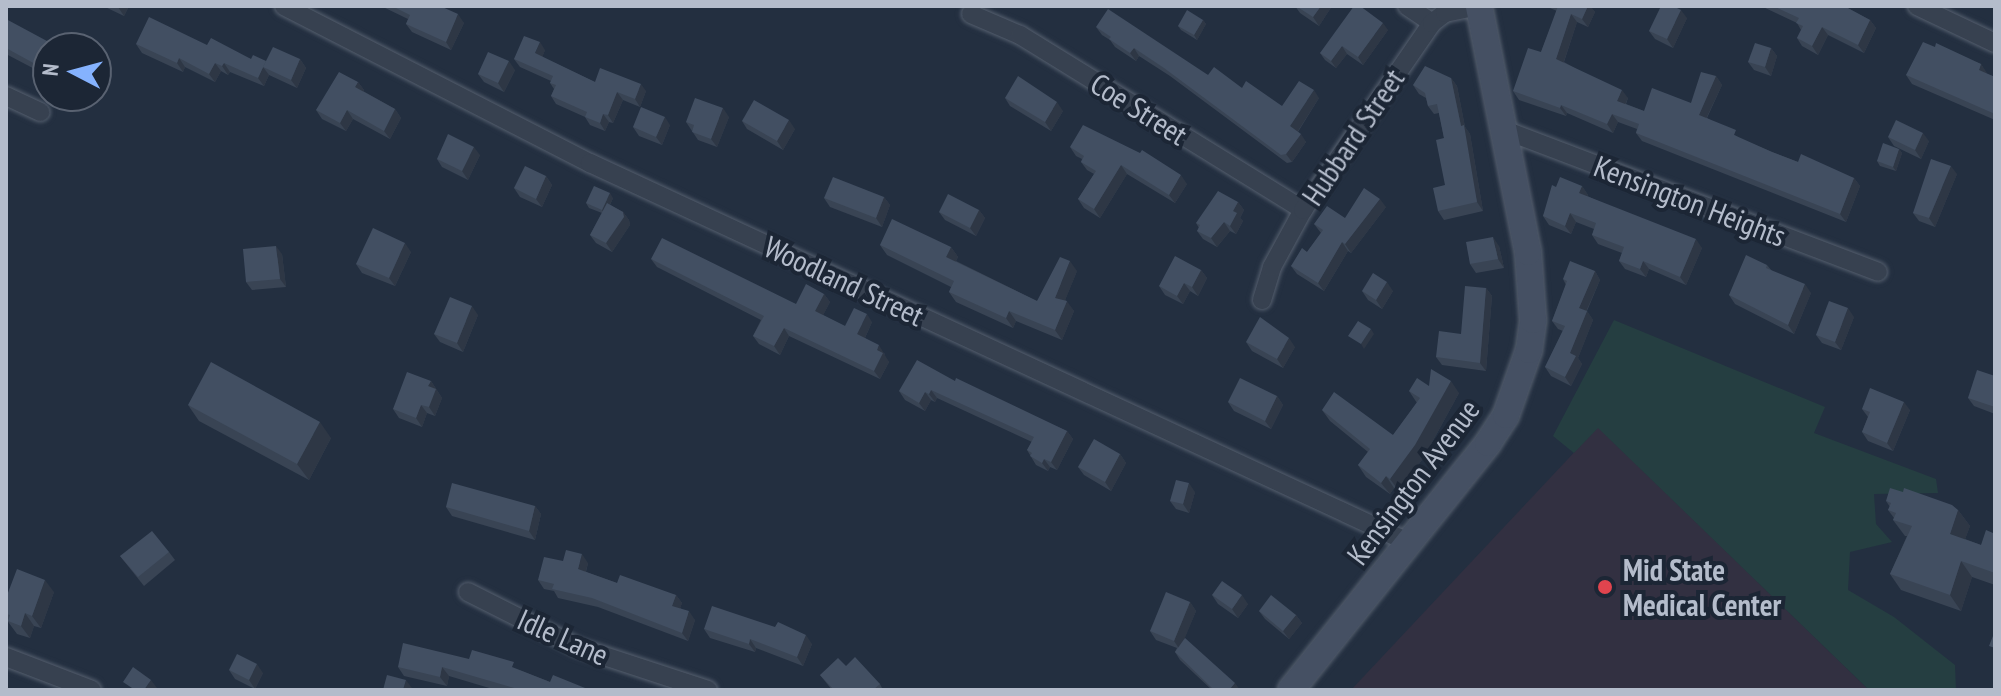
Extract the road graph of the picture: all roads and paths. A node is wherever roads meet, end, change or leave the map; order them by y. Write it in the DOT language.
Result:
graph roads {
  1 [pos="284,6"];
  2 [pos="1407,6"];
  3 [pos="1478,6"];
  4 [pos="1917,6"];
  5 [pos="971,14"];
  6 [pos="1432,23"];
  7 [pos="1995,43"];
  8 [pos="6,96"];
  9 [pos="32,108"];
  10 [pos="1502,129"];
  11 [pos="1303,210"];
  12 [pos="1878,272"];
  13 [pos="1262,300"];
  14 [pos="1410,543"];
  15 [pos="468,592"];
  16 [pos="6,657"];
  17 [pos="92,690"];
  18 [pos="708,690"];
  19 [pos="1291,690"];
  1 -- 14 [label="street, Woodland Street"];
  2 -- 6 [label="street"];
  3 -- 6 [label="street"];
  3 -- 10 [label="main road, Kensington Avenue"];
  4 -- 7 [label="street"];
  5 -- 11 [label="street, Coe Street"];
  6 -- 11 [label="street, Hubbard Street"];
  8 -- 9 [label="street"];
  10 -- 12 [label="street, Kensington Heights"];
  10 -- 14 [label="main road, Kensington Avenue"];
  11 -- 13 [label="street, Hubbard Street"];
  14 -- 19 [label="main road, Kensington Avenue"];
  15 -- 18 [label="street, Idle Lane"];
  16 -- 17 [label="street"];
}
